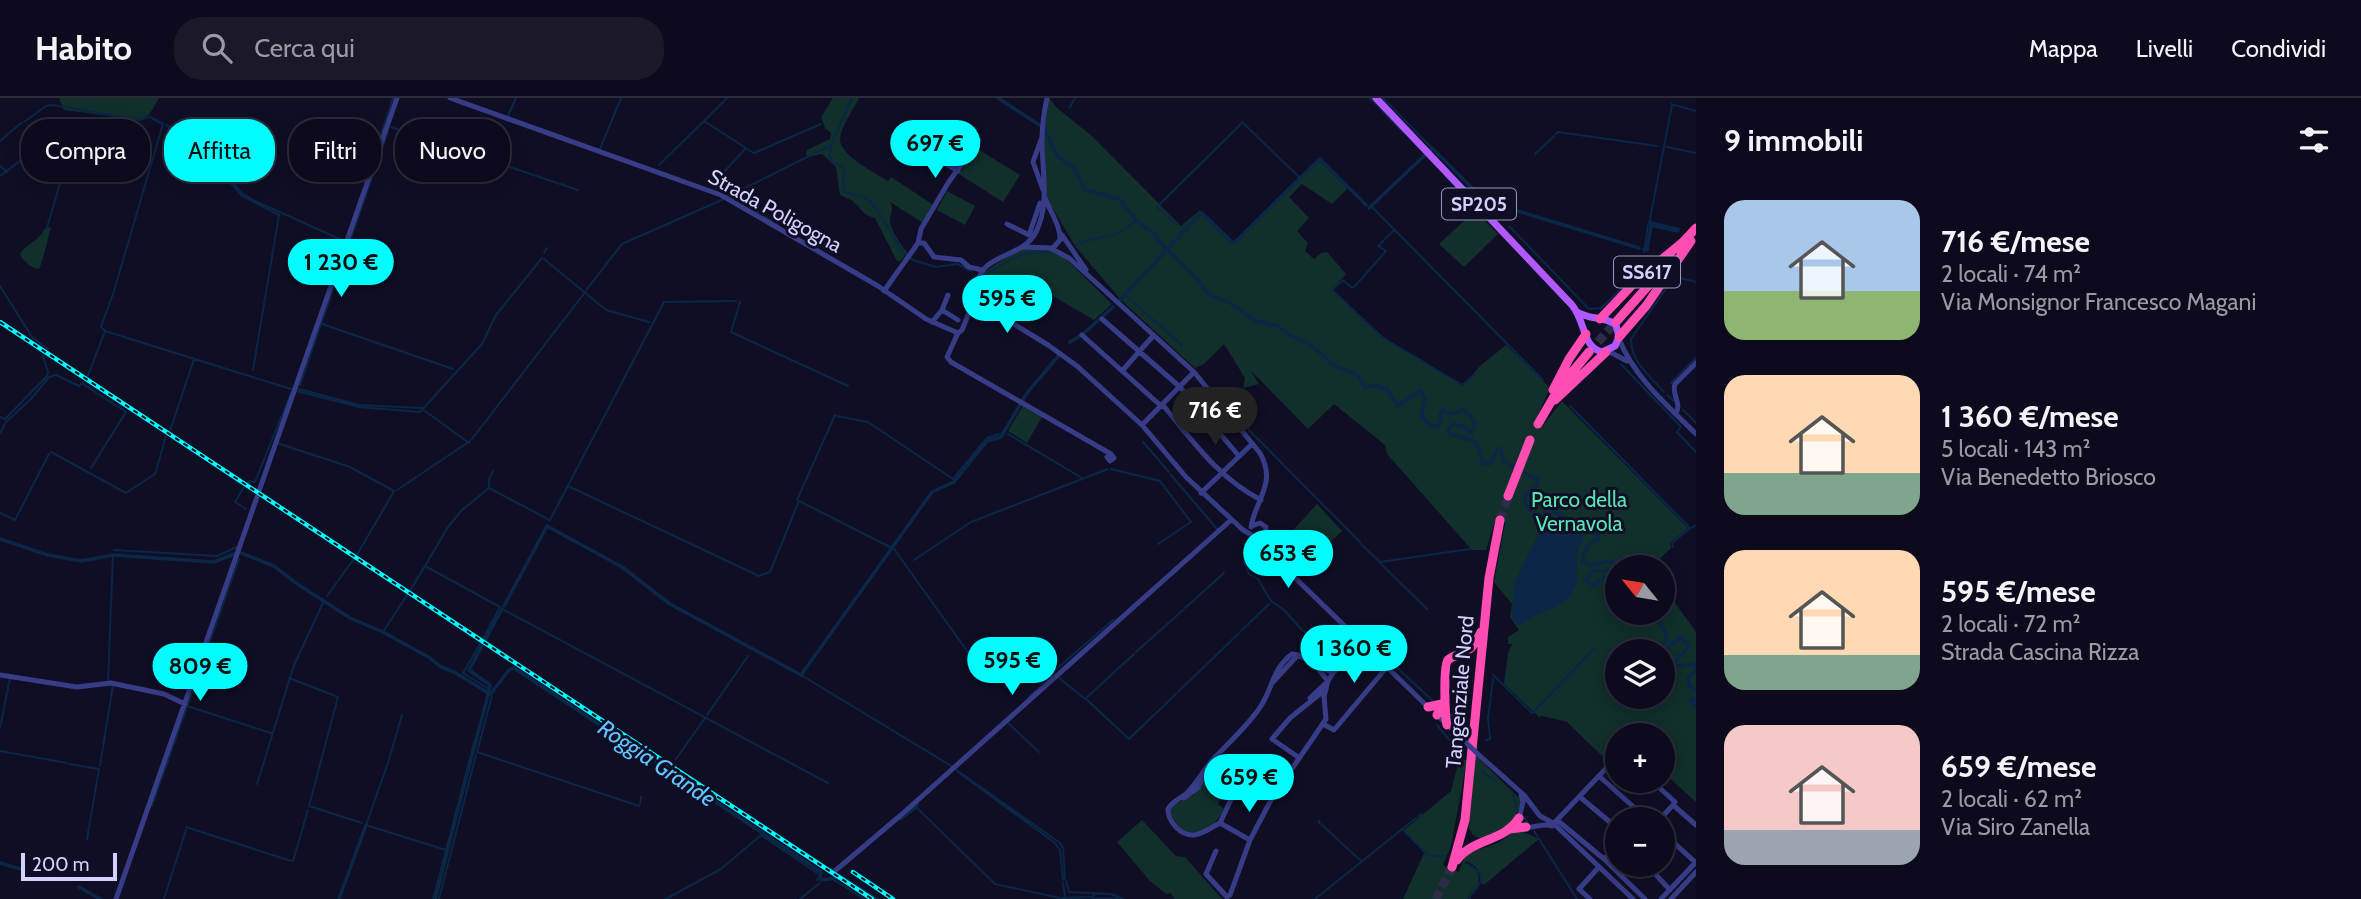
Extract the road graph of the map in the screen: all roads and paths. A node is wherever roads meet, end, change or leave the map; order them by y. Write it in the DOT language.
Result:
graph roads {
  1 [pos="397,98"];
  2 [pos="450,98"];
  3 [pos="1046,98"];
  4 [pos="1376,98"];
  5 [pos="941,140"];
  6 [pos="979,140"];
  7 [pos="958,171"];
  8 [pos="1043,195"];
  9 [pos="1054,221"];
  10 [pos="1007,224"];
  11 [pos="1037,226"];
  12 [pos="1696,231"];
  13 [pos="1061,235"];
  14 [pos="919,245"];
  15 [pos="1020,247"];
  16 [pos="1046,247"];
  17 [pos="982,270"];
  18 [pos="884,291"];
  19 [pos="1104,291"];
  20 [pos="948,295"];
  21 [pos="977,299"];
  22 [pos="942,310"];
  23 [pos="1579,313"];
  24 [pos="1101,319"];
  25 [pos="1599,319"];
  26 [pos="958,320"];
  27 [pos="1616,322"];
  28 [pos="932,323"];
  29 [pos="958,332"];
  30 [pos="1586,333"];
  31 [pos="1082,335"];
  32 [pos="1153,336"];
  33 [pos="1619,338"];
  34 [pos="1139,352"];
  35 [pos="1589,352"];
  36 [pos="1607,352"];
  37 [pos="1630,363"];
  38 [pos="1696,363"];
  39 [pos="1122,371"];
  40 [pos="1194,372"];
  41 [pos="1180,387"];
  42 [pos="1161,405"];
  43 [pos="1544,411"];
  44 [pos="1674,411"];
  45 [pos="1538,424"];
  46 [pos="1142,425"];
  47 [pos="1696,433"];
  48 [pos="1252,443"];
  49 [pos="1528,444"];
  50 [pos="1111,454"];
  51 [pos="1238,456"];
  52 [pos="1221,473"];
  53 [pos="1202,493"];
  54 [pos="1508,496"];
  55 [pos="1261,500"];
  56 [pos="1257,509"];
  57 [pos="1231,520"];
  58 [pos="1500,520"];
  59 [pos="1260,523"];
  60 [pos="1252,532"];
  61 [pos="1264,538"];
  62 [pos="1265,551"];
  63 [pos="1484,628"];
  64 [pos="1362,642"];
  65 [pos="1463,654"];
  66 [pos="1312,663"];
  67 [pos="1387,667"];
  68 [pos="1333,673"];
  69 [pos="0,675"];
  70 [pos="1479,676"];
  71 [pos="1328,681"];
  72 [pos="1326,689"];
  73 [pos="1445,704"];
  74 [pos="185,705"];
  75 [pos="1303,707"];
  76 [pos="1428,707"];
  77 [pos="1437,715"];
  78 [pos="1323,724"];
  79 [pos="1447,725"];
  80 [pos="1298,757"];
  81 [pos="1605,770"];
  82 [pos="1599,776"];
  83 [pos="1514,788"];
  84 [pos="1665,793"];
  85 [pos="1233,794"];
  86 [pos="1580,797"];
  87 [pos="1673,805"];
  88 [pos="1532,806"];
  89 [pos="1633,807"];
  90 [pos="1520,814"];
  91 [pos="1540,816"];
  92 [pos="1605,818"];
  93 [pos="1465,820"];
  94 [pos="1220,823"];
  95 [pos="1556,824"];
  96 [pos="1537,825"];
  97 [pos="1696,825"];
  98 [pos="1526,827"];
  99 [pos="1510,829"];
  100 [pos="1250,840"];
  101 [pos="1482,842"];
  102 [pos="1675,843"];
  103 [pos="1216,850"];
  104 [pos="1604,859"];
  105 [pos="1696,862"];
  106 [pos="1599,867"];
  107 [pos="836,869"];
  108 [pos="1696,872"];
  109 [pos="1622,877"];
  110 [pos="1658,877"];
  111 [pos="1670,890"];
  112 [pos="116,899"];
  113 [pos="1590,899"];
  114 [pos="1633,899"];
  115 [pos="1645,899"];
  116 [pos="1661,899"];
  117 [pos="1671,899"];
  1 -- 74 [label="street"];
  2 -- 18 [label="street, Strada Poligogna"];
  3 -- 8 [label="street"];
  4 -- 23 [label="main road, SP205"];
  5 -- 7 [label="street"];
  6 -- 7 [label="street"];
  7 -- 14 [label="street"];
  8 -- 9 [label="street"];
  8 -- 11 [label="street"];
  9 -- 11 [label="street"];
  9 -- 13 [label="street"];
  10 -- 11 [label="street"];
  11 -- 15 [label="street"];
  11 -- 16 [label="street"];
  12 -- 25 [label="highway, SS617"];
  12 -- 27 [label="highway, SS617"];
  12 -- 33 [label="highway, SS617"];
  13 -- 16 [label="street"];
  13 -- 19 [label="street"];
  14 -- 17 [label="street"];
  14 -- 18 [label="street"];
  15 -- 16 [label="street"];
  15 -- 17 [label="street"];
  16 -- 19 [label="street"];
  17 -- 21 [label="street"];
  18 -- 28 [label="street, Strada Poligogna"];
  19 -- 32 [label="street"];
  20 -- 22 [label="street"];
  21 -- 29 [label="street"];
  21 -- 46 [label="street"];
  22 -- 26 [label="street"];
  22 -- 28 [label="street"];
  23 -- 25 [label="main road, SP205"];
  23 -- 30 [label="main road, SP205"];
  24 -- 34 [label="street"];
  25 -- 30 [label="main road"];
  25 -- 33 [label="main road, SP205"];
  28 -- 29 [label="street, Strada Poligogna"];
  29 -- 50 [label="street"];
  30 -- 36 [label="main road, SP205"];
  30 -- 43 [label="highway"];
  31 -- 39 [label="street"];
  32 -- 34 [label="street"];
  32 -- 40 [label="street"];
  33 -- 36 [label="main road"];
  33 -- 37 [label="street"];
  34 -- 39 [label="street"];
  34 -- 41 [label="street"];
  35 -- 43 [label="highway"];
  36 -- 37 [label="street"];
  36 -- 43 [label="highway"];
  37 -- 44 [label="street"];
  38 -- 44 [label="street"];
  39 -- 42 [label="street"];
  40 -- 41 [label="street"];
  40 -- 48 [label="street"];
  41 -- 42 [label="street"];
  41 -- 51 [label="street"];
  42 -- 46 [label="street"];
  42 -- 52 [label="street"];
  43 -- 45 [label="highway"];
  44 -- 47 [label="street"];
  46 -- 53 [label="street"];
  48 -- 51 [label="street"];
  48 -- 55 [label="street"];
  49 -- 54 [label="highway"];
  51 -- 52 [label="street"];
  52 -- 53 [label="street"];
  52 -- 55 [label="street"];
  53 -- 57 [label="street"];
  55 -- 56 [label="street"];
  56 -- 59 [label="street"];
  56 -- 60 [label="street"];
  57 -- 60 [label="street"];
  57 -- 107 [label="street"];
  58 -- 63 [label="highway, Tangenziale Nord"];
  59 -- 60 [label="street"];
  59 -- 61 [label="street"];
  60 -- 61 [label="street"];
  60 -- 62 [label="street"];
  61 -- 62 [label="street"];
  62 -- 64 [label="street"];
  63 -- 65 [label="highway"];
  63 -- 70 [label="highway, Tangenziale Nord"];
  64 -- 67 [label="street"];
  64 -- 68 [label="street"];
  65 -- 70 [label="highway"];
  65 -- 73 [label="highway"];
  66 -- 68 [label="street"];
  66 -- 71 [label="street"];
  66 -- 94 [label="street"];
  67 -- 76 [label="street"];
  67 -- 78 [label="street"];
  68 -- 71 [label="street"];
  69 -- 74 [label="street"];
  70 -- 93 [label="highway, Tangenziale Nord"];
  71 -- 72 [label="street"];
  71 -- 75 [label="street"];
  72 -- 75 [label="street"];
  72 -- 78 [label="street"];
  73 -- 76 [label="highway"];
  73 -- 77 [label="highway"];
  73 -- 79 [label="highway"];
  74 -- 112 [label="street"];
  75 -- 80 [label="street"];
  76 -- 77 [label="street"];
  77 -- 79 [label="street"];
  78 -- 80 [label="street"];
  79 -- 83 [label="street, bridge"];
  80 -- 100 [label="street"];
  81 -- 82 [label="street"];
  82 -- 86 [label="street"];
  82 -- 89 [label="street"];
  83 -- 88 [label="street"];
  83 -- 90 [label="street"];
  84 -- 87 [label="street"];
  85 -- 94 [label="street"];
  86 -- 92 [label="street"];
  86 -- 95 [label="street"];
  87 -- 97 [label="street"];
  88 -- 90 [label="street"];
  88 -- 91 [label="street"];
  90 -- 98 [label="street"];
  90 -- 99 [label="highway"];
  91 -- 95 [label="street"];
  91 -- 96 [label="street"];
  93 -- 101 [label="highway"];
  93 -- 101 [label="highway, Tangenziale Nord"];
  94 -- 100 [label="street"];
  95 -- 96 [label="street"];
  95 -- 104 [label="street"];
  95 -- 106 [label="street"];
  96 -- 98 [label="street"];
  98 -- 99 [label="highway"];
  99 -- 101 [label="highway"];
  100 -- 103 [label="street"];
  102 -- 105 [label="street"];
  105 -- 111 [label="street"];
  106 -- 113 [label="street"];
  106 -- 114 [label="street"];
  108 -- 117 [label="street"];
  109 -- 115 [label="street"];
  110 -- 111 [label="street"];
  111 -- 116 [label="street"];
}
